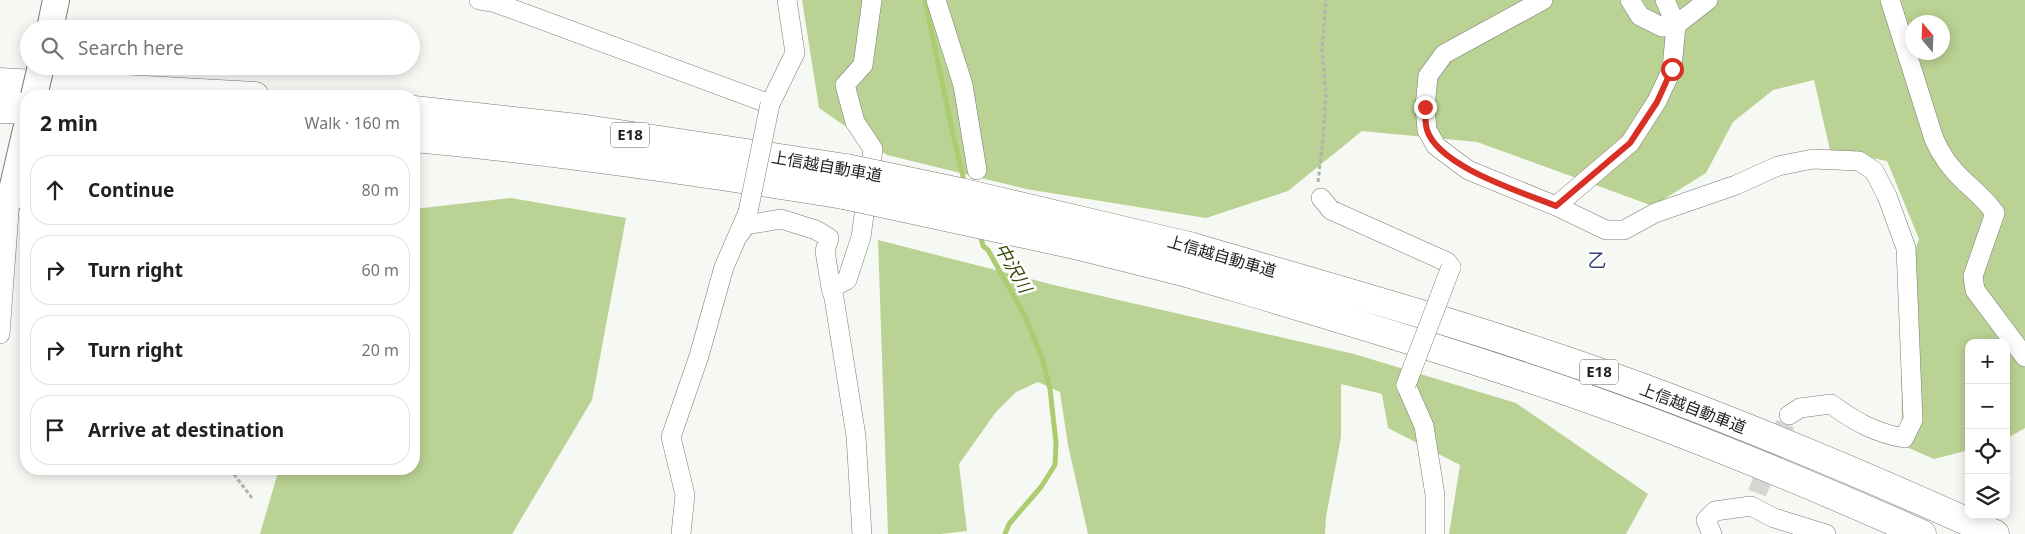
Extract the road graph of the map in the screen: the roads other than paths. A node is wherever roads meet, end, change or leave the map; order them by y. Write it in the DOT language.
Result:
graph roads {
  1 [pos="56,0"];
  2 [pos="479,0"];
  3 [pos="787,0"];
  4 [pos="872,0"];
  5 [pos="936,0"];
  6 [pos="1543,0"];
  7 [pos="1630,0"];
  8 [pos="1665,0"];
  9 [pos="1708,0"];
  10 [pos="1890,0"];
  11 [pos="52,20"];
  12 [pos="1676,25"];
  13 [pos="39,75"];
  14 [pos="0,82"];
  15 [pos="35,90"];
  16 [pos="146,90"];
  17 [pos="770,104"];
  18 [pos="0,109"];
  19 [pos="20,110"];
  20 [pos="420,111"];
  21 [pos="420,139"];
  22 [pos="20,160"];
  23 [pos="978,170"];
  24 [pos="1321,198"];
  25 [pos="12,199"];
  26 [pos="1556,206"];
  27 [pos="724,267"];
  28 [pos="831,288"];
  29 [pos="0,334"];
  30 [pos="2025,357"];
  31 [pos="1789,415"];
  32 [pos="681,534"];
  33 [pos="862,534"];
  34 [pos="1435,534"];
  35 [pos="1712,534"];
  36 [pos="1826,534"];
  37 [pos="1922,534"];
  38 [pos="1995,534"];
  1 -- 11 [label="street"];
  2 -- 17 [label="street"];
  3 -- 17 [label="street"];
  4 -- 28 [label="street"];
  5 -- 23 [label="street"];
  6 -- 26 [label="street"];
  7 -- 12 [label="street"];
  8 -- 12 [label="street"];
  9 -- 12 [label="street"];
  10 -- 30 [label="street"];
  12 -- 26 [label="street"];
  13 -- 15 [label="street, bridge"];
  14 -- 16 [label="highway"];
  17 -- 27 [label="street, bridge"];
  18 -- 19 [label="highway"];
  20 -- 38 [label="highway, 上信越自動車道 / E18, bridge"];
  21 -- 37 [label="highway, 上信越自動車道 / E18, bridge"];
  22 -- 25 [label="street"];
  24 -- 34 [label="street, bridge"];
  25 -- 29 [label="street"];
  26 -- 31 [label="street"];
  27 -- 28 [label="street"];
  27 -- 32 [label="street"];
  28 -- 33 [label="street"];
  35 -- 36 [label="street"];
}
